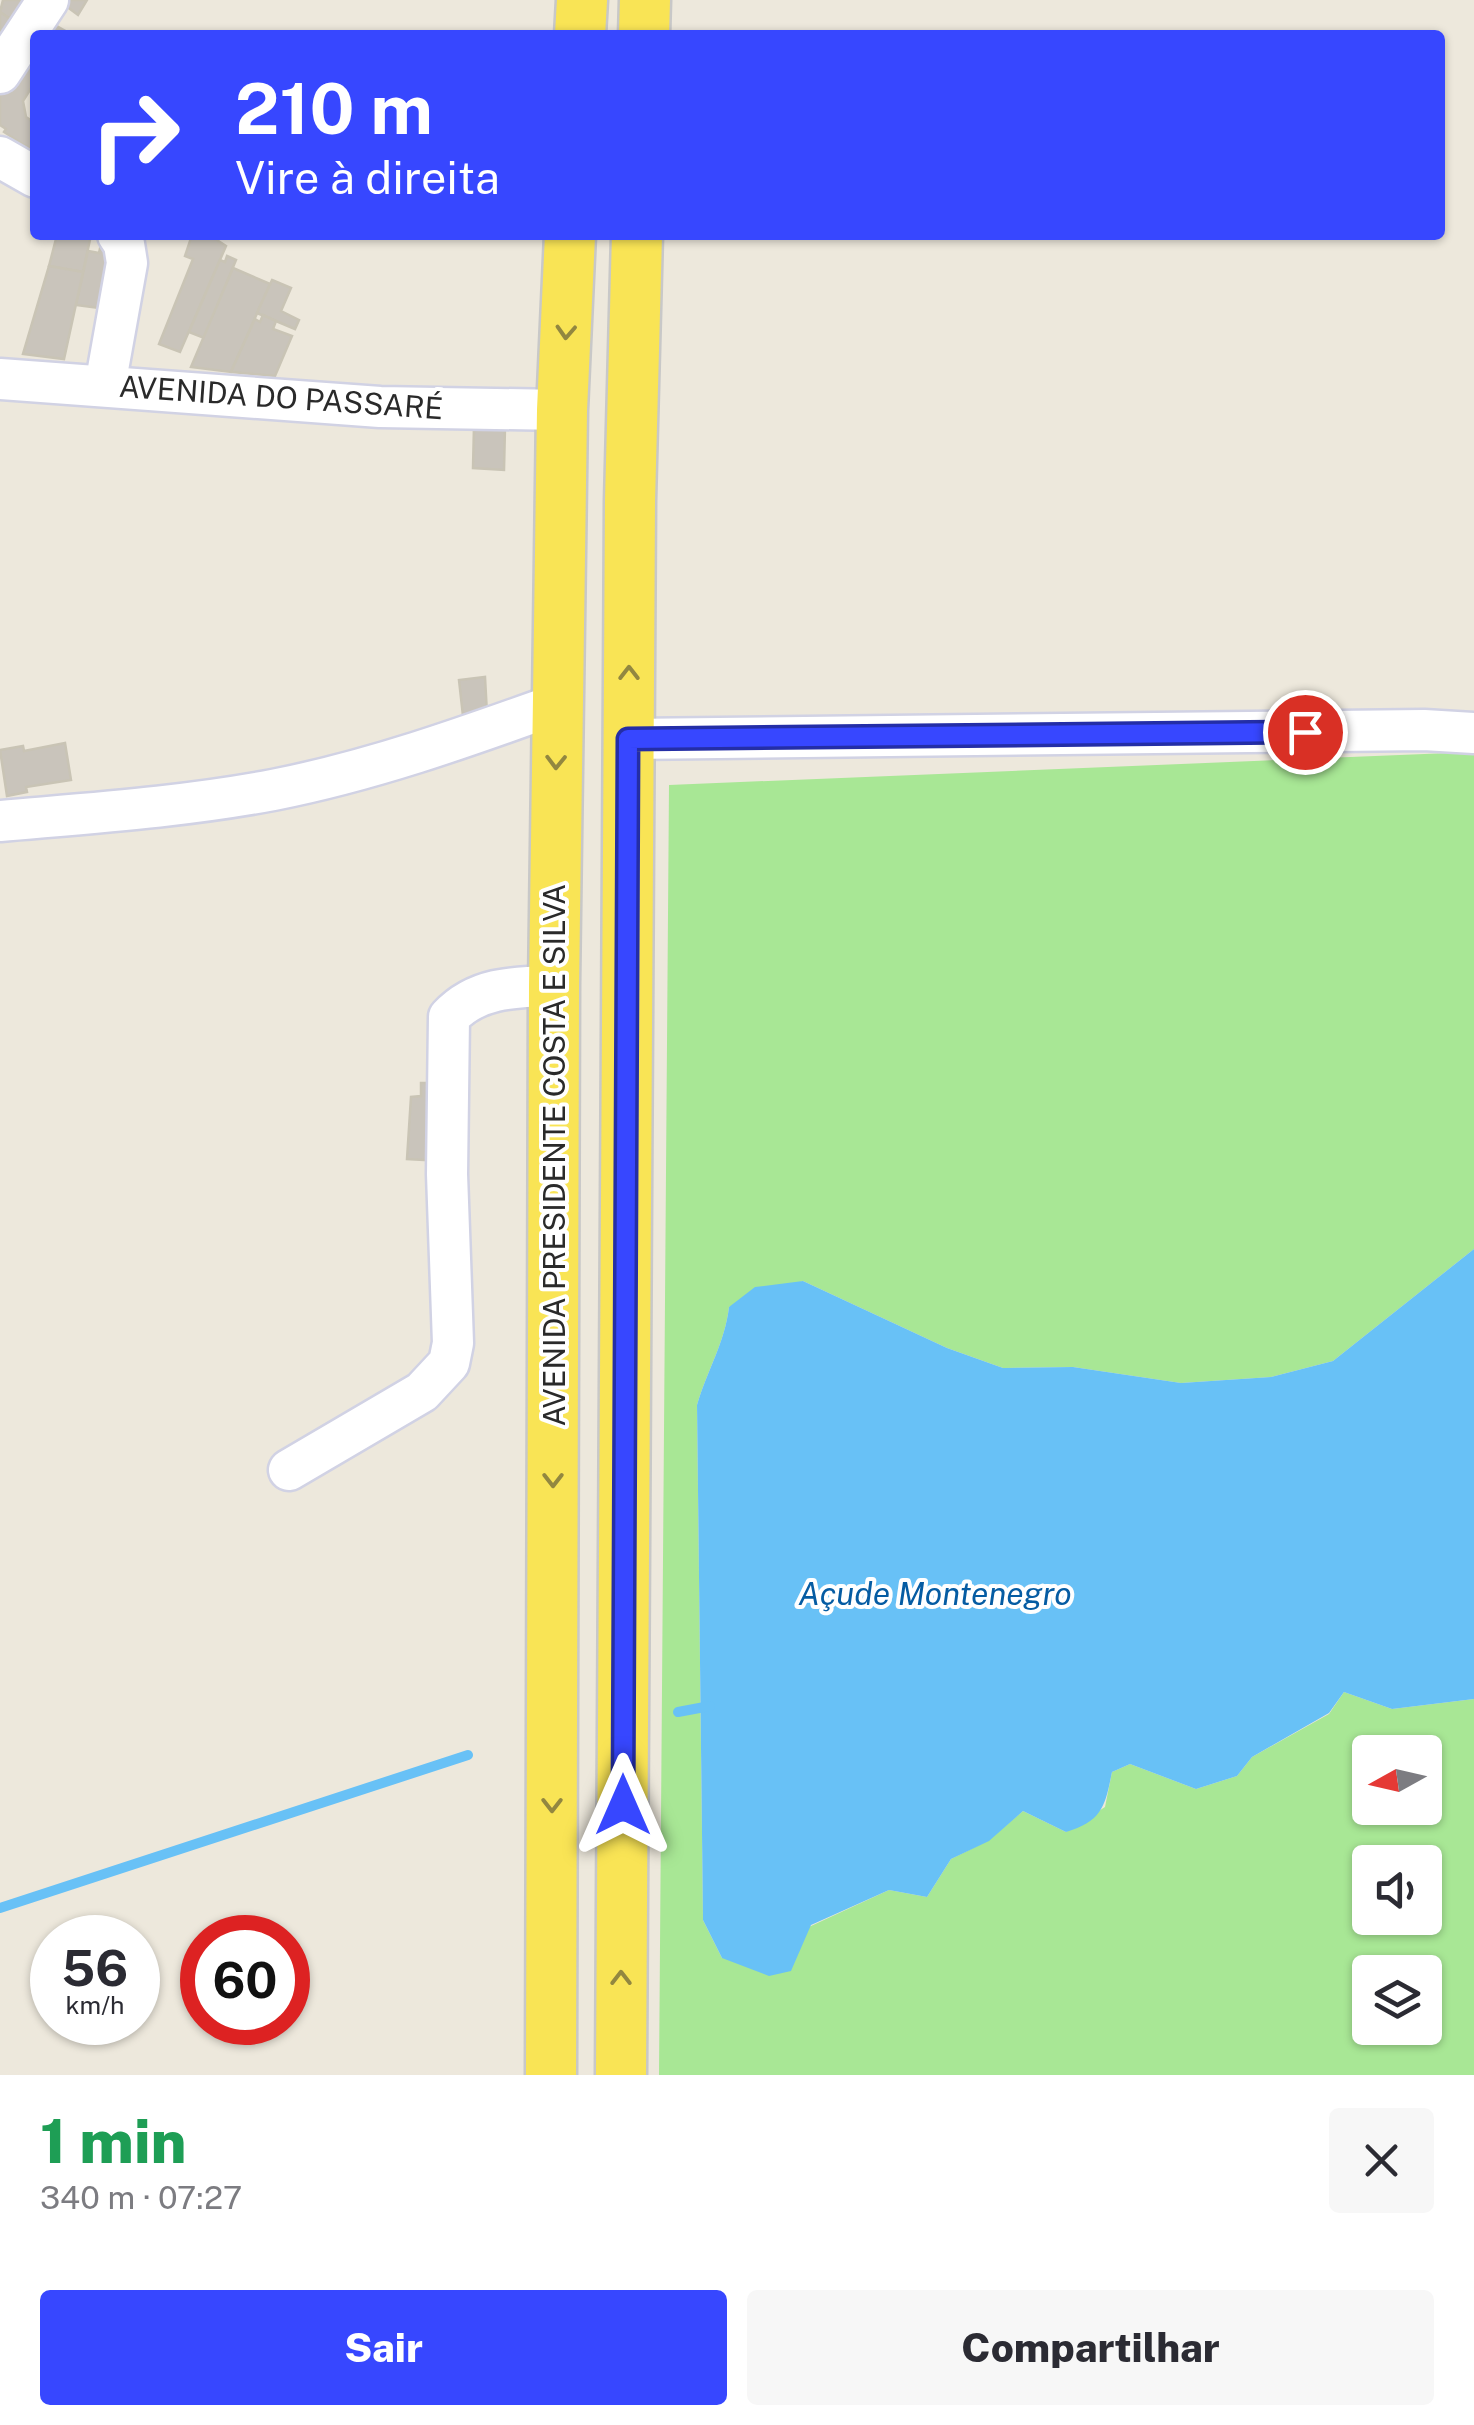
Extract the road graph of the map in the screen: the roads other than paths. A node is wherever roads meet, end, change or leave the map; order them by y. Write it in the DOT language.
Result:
graph roads {
  1 [pos="48,0"];
  2 [pos="582,0"];
  3 [pos="580,30"];
  4 [pos="0,72"];
  5 [pos="0,157"];
  6 [pos="30,173"];
  7 [pos="121,240"];
  8 [pos="570,240"];
  9 [pos="637,240"];
  10 [pos="0,379"];
  11 [pos="105,386"];
  12 [pos="562,410"];
  13 [pos="557,704"];
  14 [pos="1474,734"];
  15 [pos="628,739"];
  16 [pos="0,821"];
  17 [pos="555,934"];
  18 [pos="627,934"];
  19 [pos="554,1009"];
  20 [pos="629,1032"];
  21 [pos="288,1470"];
  22 [pos="551,2075"];
  23 [pos="620,2075"];
  1 -- 4 [label="street"];
  2 -- 3 [label="main road"];
  5 -- 6 [label="street"];
  7 -- 11 [label="street"];
  8 -- 12 [label="main road, AVENIDA PRESIDENTE COSTA E SILVA, one-way"];
  15 -- 9 [label="main road, one-way"];
  10 -- 11 [label="street, AVENIDA DO PASSARÉ"];
  11 -- 12 [label="street, AVENIDA DO PASSARÉ"];
  12 -- 13 [label="main road, AVENIDA PRESIDENTE COSTA E SILVA"];
  13 -- 16 [label="street"];
  13 -- 17 [label="main road, AVENIDA PRESIDENTE COSTA E SILVA, one-way"];
  14 -- 15 [label="street"];
  15 -- 18 [label="main road"];
  17 -- 18 [label="main road"];
  17 -- 19 [label="main road, AVENIDA PRESIDENTE COSTA E SILVA"];
  18 -- 20 [label="main road"];
  19 -- 20 [label="main road"];
  19 -- 21 [label="street"];
  19 -- 22 [label="main road, AVENIDA PRESIDENTE COSTA E SILVA, one-way"];
  23 -- 20 [label="main road, one-way"];
}
